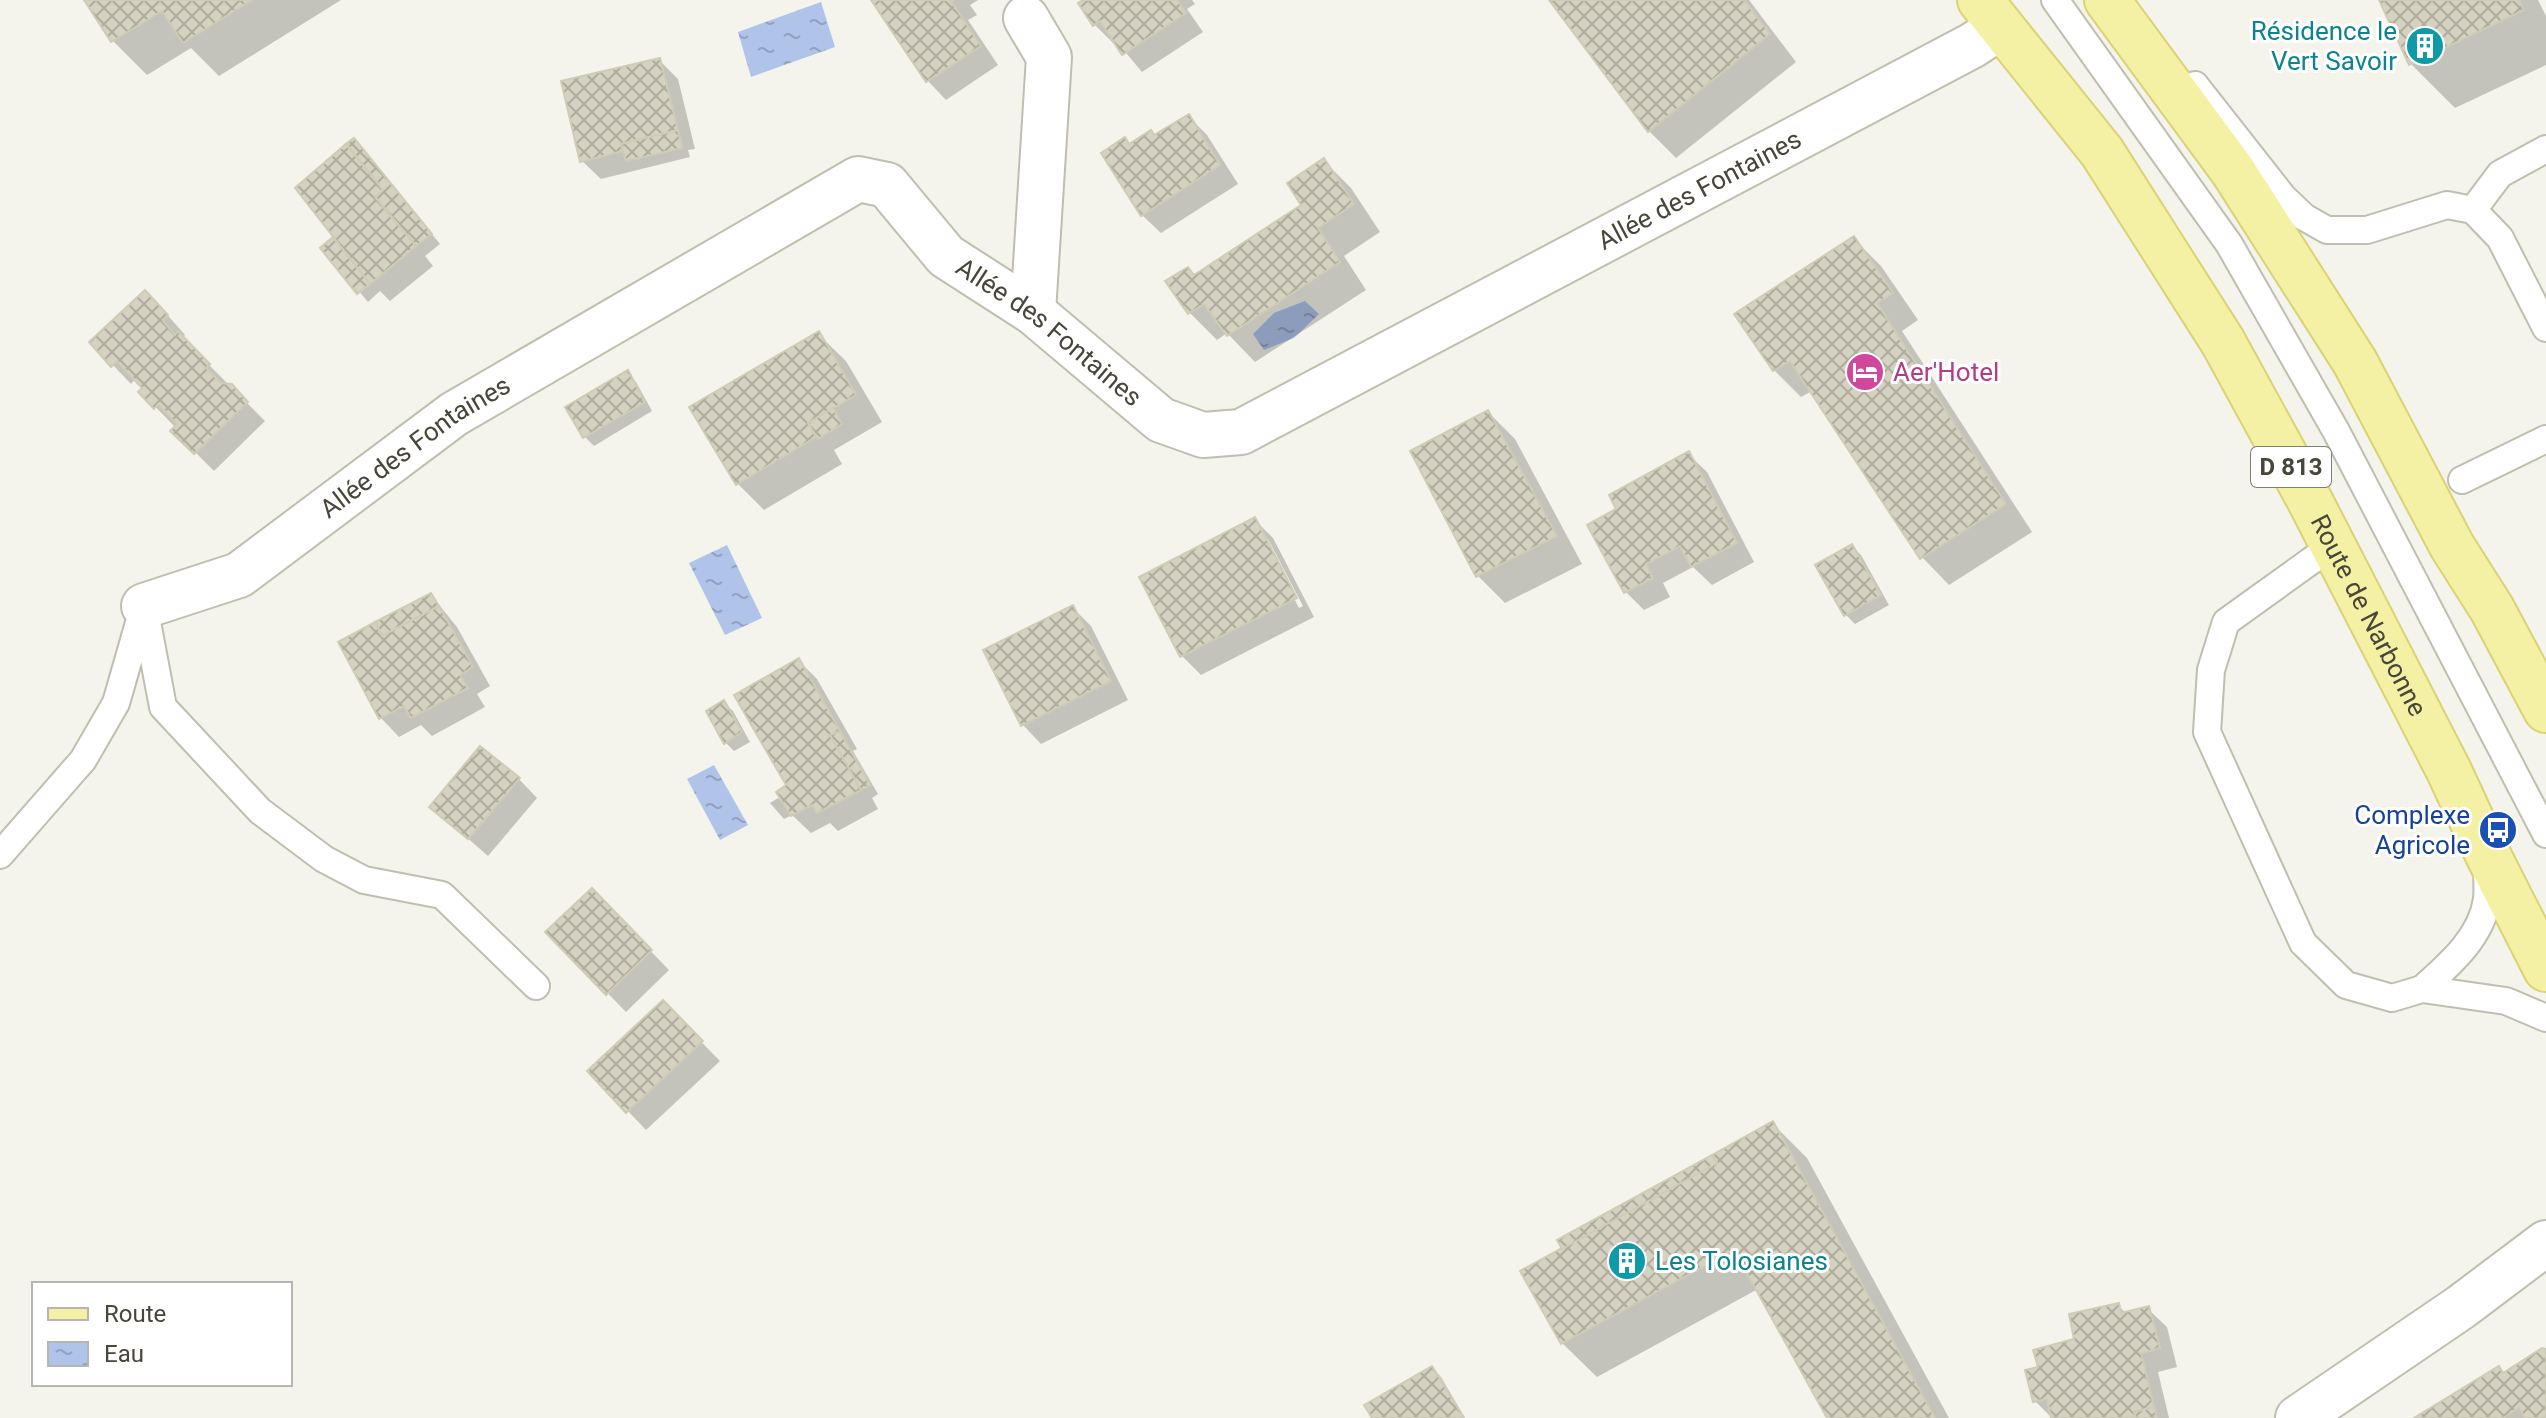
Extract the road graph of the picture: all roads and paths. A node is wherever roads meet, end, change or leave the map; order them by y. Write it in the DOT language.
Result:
graph roads {
  1 [pos="2055,0"];
  2 [pos="2107,0"];
  3 [pos="1990,13"];
  4 [pos="1026,18"];
  5 [pos="2546,149"];
  6 [pos="2473,210"];
  7 [pos="1033,312"];
  8 [pos="2546,328"];
  9 [pos="2546,439"];
  10 [pos="2462,480"];
  11 [pos="2315,558"];
  12 [pos="144,606"];
  13 [pos="2546,710"];
  14 [pos="2546,834"];
  15 [pos="2487,853"];
  16 [pos="0,855"];
  17 [pos="2546,969"];
  18 [pos="536,986"];
  19 [pos="2422,989"];
  20 [pos="2546,1018"];
  21 [pos="2546,1243"];
  22 [pos="2298,1418"];
  1 -- 14 [label="lane"];
  2 -- 6 [label="lane"];
  2 -- 13 [label="main road"];
  3 -- 7 [label="street, Allée des Fontaines"];
  3 -- 15 [label="main road, Route de Narbonne / D 813"];
  4 -- 7 [label="street"];
  5 -- 6 [label="lane"];
  6 -- 8 [label="lane"];
  7 -- 12 [label="street, Allée des Fontaines"];
  9 -- 10 [label="lane"];
  11 -- 19 [label="lane"];
  12 -- 16 [label="lane"];
  12 -- 18 [label="lane"];
  15 -- 17 [label="main road, Route de Narbonne / D 813"];
  15 -- 19 [label="lane"];
  19 -- 20 [label="lane"];
  21 -- 22 [label="street"];
}
